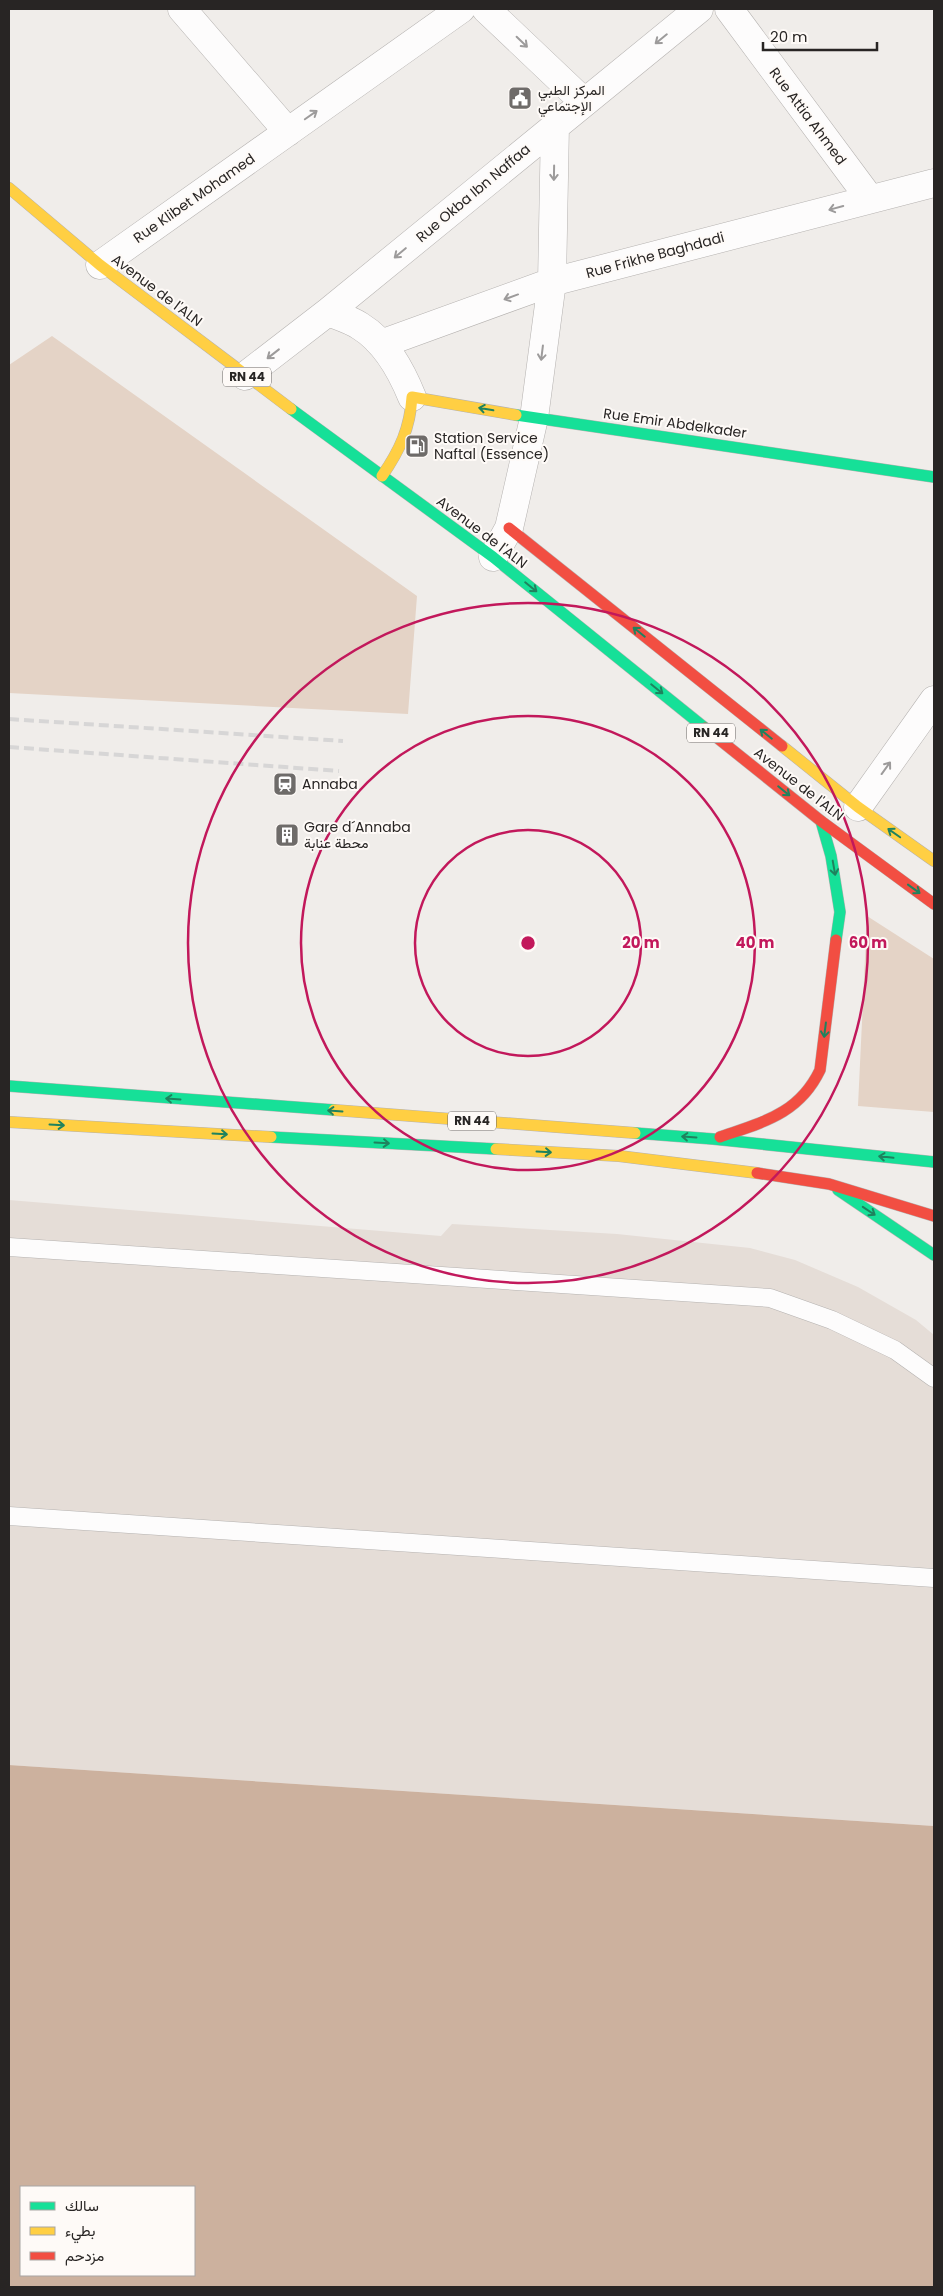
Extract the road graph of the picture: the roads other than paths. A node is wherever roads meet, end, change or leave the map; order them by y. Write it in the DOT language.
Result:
graph roads {
  1 [pos="182,9"];
  2 [pos="461,9"];
  3 [pos="486,9"];
  4 [pos="699,9"];
  5 [pos="728,9"];
  6 [pos="584,102"];
  7 [pos="555,125"];
  8 [pos="288,132"];
  9 [pos="934,183"];
  10 [pos="9,188"];
  11 [pos="870,199"];
  12 [pos="100,265"];
  13 [pos="552,282"];
  14 [pos="328,312"];
  15 [pos="381,344"];
  16 [pos="245,376"];
  17 [pos="412,397"];
  18 [pos="534,418"];
  19 [pos="382,476"];
  20 [pos="934,477"];
  21 [pos="509,528"];
  22 [pos="493,557"];
  23 [pos="934,700"];
  24 [pos="858,807"];
  25 [pos="821,821"];
  26 [pos="934,861"];
  27 [pos="934,904"];
  28 [pos="9,1086"];
  29 [pos="9,1122"];
  30 [pos="713,1139"];
  31 [pos="934,1162"];
  32 [pos="829,1184"];
  33 [pos="934,1216"];
  34 [pos="9,1247"];
  35 [pos="934,1255"];
  36 [pos="934,1378"];
  37 [pos="9,1516"];
  38 [pos="934,1578"];
  1 -- 8 [label="street"];
  8 -- 2 [label="street, Rue Klibet Mohamed, one-way"];
  3 -- 6 [label="street, one-way"];
  4 -- 6 [label="street, Rue Okba Ibn Naffaa, one-way"];
  5 -- 11 [label="street, Rue Attia Ahmed"];
  6 -- 7 [label="street, Rue Okba Ibn Naffaa"];
  7 -- 13 [label="street, one-way"];
  7 -- 14 [label="street, Rue Okba Ibn Naffaa, one-way"];
  8 -- 12 [label="street, Rue Klibet Mohamed"];
  9 -- 11 [label="street, Rue Frikhe Baghdadi"];
  10 -- 12 [label="main road, Avenue de l'ALN / RN 44"];
  11 -- 13 [label="street, Rue Frikhe Baghdadi, one-way"];
  12 -- 16 [label="main road, Avenue de l'ALN / RN 44"];
  13 -- 15 [label="street, Rue Frikhe Baghdadi, one-way"];
  13 -- 18 [label="street, one-way"];
  14 -- 15 [label="street"];
  14 -- 16 [label="street, Rue Okba Ibn Naffaa, one-way"];
  15 -- 17 [label="street"];
  16 -- 19 [label="main road, Avenue de l'ALN / RN 44"];
  18 -- 17 [label="main road, Rue Emir Abdelkader, one-way"];
  17 -- 19 [label="main road"];
  18 -- 20 [label="main road, Rue Emir Abdelkader"];
  18 -- 21 [label="street"];
  19 -- 22 [label="main road, Avenue de l'ALN / RN 44"];
  21 -- 22 [label="street"];
  24 -- 21 [label="main road, Avenue de l'ALN / RN 44, one-way"];
  22 -- 25 [label="main road, Avenue de l'ALN / RN 44, one-way"];
  24 -- 23 [label="street, one-way"];
  26 -- 24 [label="main road, Avenue de l'ALN / RN 44, one-way"];
  25 -- 27 [label="main road, Avenue de l'ALN / RN 44, one-way"];
  25 -- 30 [label="main road, one-way"];
  30 -- 28 [label="main road, RN 44, one-way"];
  29 -- 32 [label="main road, one-way"];
  31 -- 30 [label="main road, RN 44, one-way"];
  32 -- 33 [label="main road"];
  32 -- 35 [label="main road, one-way"];
  34 -- 36 [label="lane"];
  37 -- 38 [label="lane"];
}
